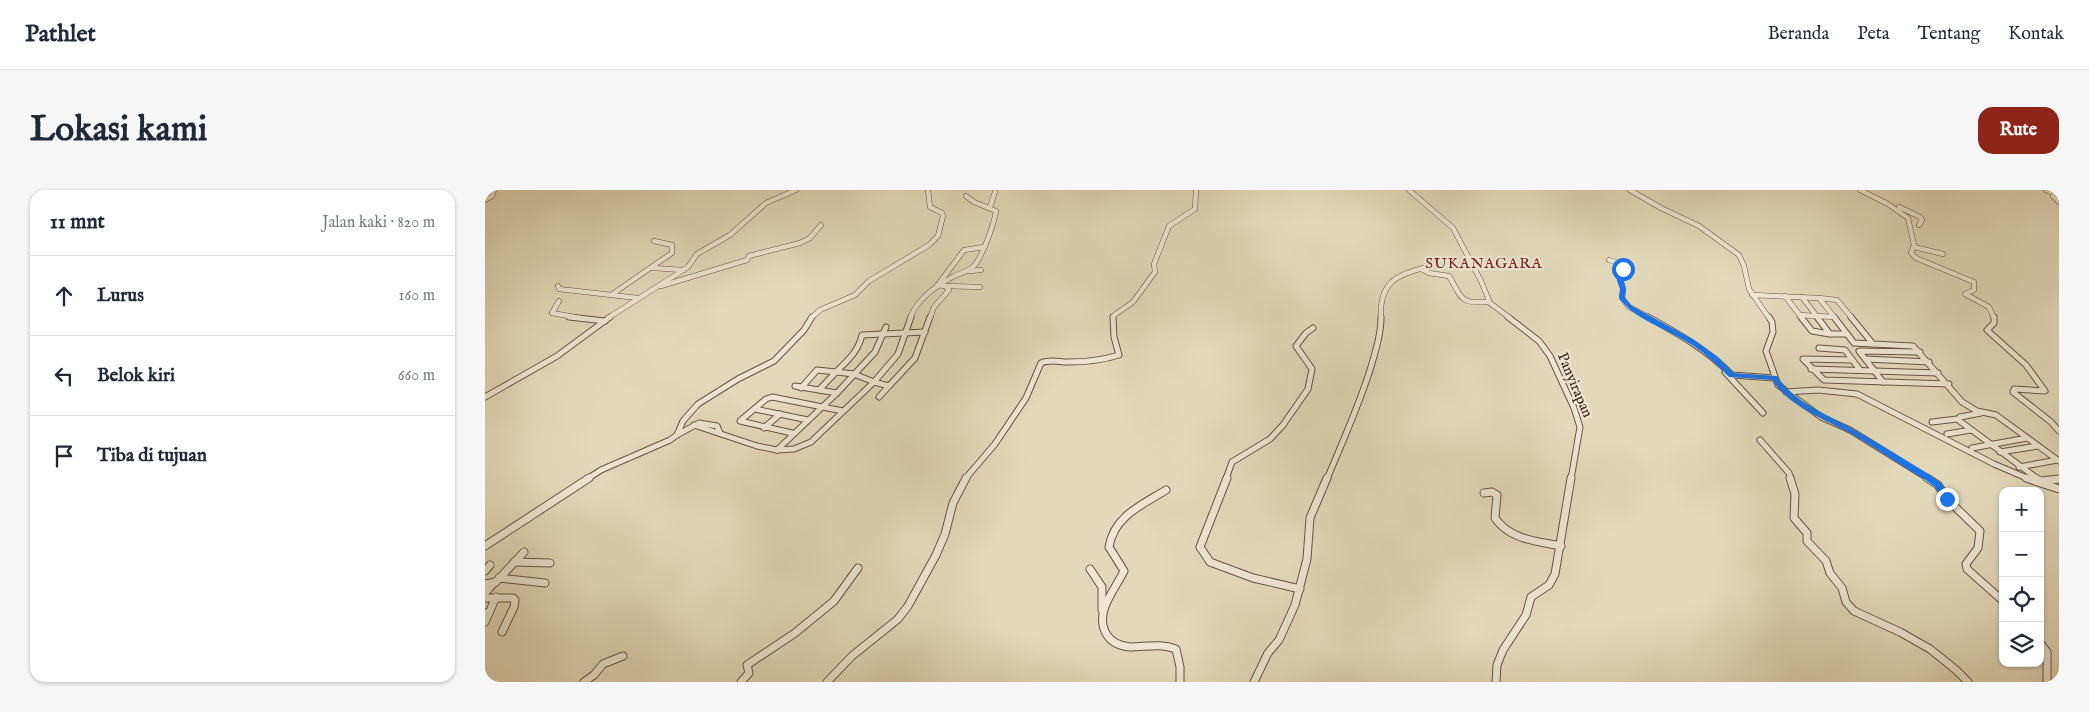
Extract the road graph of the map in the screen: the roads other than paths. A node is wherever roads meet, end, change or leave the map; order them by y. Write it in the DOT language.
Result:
graph roads {
  1 [pos="494,190"];
  2 [pos="796,190"];
  3 [pos="928,190"];
  4 [pos="1196,190"];
  5 [pos="1409,190"];
  6 [pos="1630,190"];
  7 [pos="1860,190"];
  8 [pos="2046,190"];
  9 [pos="995,192"];
  10 [pos="2058,194"];
  11 [pos="967,196"];
  12 [pos="1879,199"];
  13 [pos="485,200"];
  14 [pos="2059,202"];
  15 [pos="990,207"];
  16 [pos="821,225"];
  17 [pos="1919,225"];
  18 [pos="654,241"];
  19 [pos="984,247"];
  20 [pos="1914,247"];
  21 [pos="1943,254"];
  22 [pos="1609,260"];
  23 [pos="653,268"];
  24 [pos="952,268"];
  25 [pos="683,270"];
  26 [pos="981,270"];
  27 [pos="967,271"];
  28 [pos="960,274"];
  29 [pos="937,285"];
  30 [pos="558,286"];
  31 [pos="945,286"];
  32 [pos="980,287"];
  33 [pos="654,288"];
  34 [pos="611,295"];
  35 [pos="1752,295"];
  36 [pos="1785,296"];
  37 [pos="1802,297"];
  38 [pos="638,298"];
  39 [pos="1819,298"];
  40 [pos="559,301"];
  41 [pos="1489,302"];
  42 [pos="1799,315"];
  43 [pos="1817,316"];
  44 [pos="1834,317"];
  45 [pos="605,321"];
  46 [pos="1313,328"];
  47 [pos="886,330"];
  48 [pos="905,332"];
  49 [pos="925,332"];
  50 [pos="1830,334"];
  51 [pos="1847,334"];
  52 [pos="1873,344"];
  53 [pos="1819,348"];
  54 [pos="1920,352"];
  55 [pos="1865,359"];
  56 [pos="1852,360"];
  57 [pos="1929,362"];
  58 [pos="1811,369"];
  59 [pos="1725,370"];
  60 [pos="1860,370"];
  61 [pos="1874,370"];
  62 [pos="836,372"];
  63 [pos="1938,373"];
  64 [pos="854,374"];
  65 [pos="1774,378"];
  66 [pos="874,382"];
  67 [pos="1883,382"];
  68 [pos="1949,384"];
  69 [pos="889,386"];
  70 [pos="819,390"];
  71 [pos="1786,392"];
  72 [pos="837,393"];
  73 [pos="485,397"];
  74 [pos="879,397"];
  75 [pos="822,407"];
  76 [pos="755,409"];
  77 [pos="843,412"];
  78 [pos="1763,413"];
  79 [pos="1983,413"];
  80 [pos="780,414"];
  81 [pos="1961,418"];
  82 [pos="808,420"];
  83 [pos="1932,422"];
  84 [pos="764,428"];
  85 [pos="1971,430"];
  86 [pos="2059,431"];
  87 [pos="793,434"];
  88 [pos="1947,434"];
  89 [pos="677,435"];
  90 [pos="2027,438"];
  91 [pos="1760,440"];
  92 [pos="1990,444"];
  93 [pos="2038,446"];
  94 [pos="1972,448"];
  95 [pos="777,450"];
  96 [pos="2000,452"];
  97 [pos="2058,461"];
  98 [pos="2019,467"];
  99 [pos="2059,478"];
  100 [pos="2059,489"];
  101 [pos="1166,490"];
  102 [pos="1484,493"];
  103 [pos="485,546"];
  104 [pos="1561,546"];
  105 [pos="524,552"];
  106 [pos="515,562"];
  107 [pos="550,563"];
  108 [pos="858,568"];
  109 [pos="1090,569"];
  110 [pos="497,580"];
  111 [pos="545,583"];
  112 [pos="485,584"];
  113 [pos="1301,589"];
  114 [pos="485,593"];
  115 [pos="496,597"];
  116 [pos="1999,597"];
  117 [pos="485,598"];
  118 [pos="487,613"];
  119 [pos="1102,615"];
  120 [pos="485,622"];
  121 [pos="502,632"];
  122 [pos="2044,648"];
  123 [pos="623,656"];
  124 [pos="584,682"];
  125 [pos="741,682"];
  126 [pos="827,682"];
  127 [pos="1180,682"];
  128 [pos="1254,682"];
  129 [pos="1496,682"];
  130 [pos="1968,682"];
  131 [pos="2047,682"];
  1 -- 13 [label="street"];
  2 -- 25 [label="street"];
  3 -- 89 [label="street"];
  4 -- 126 [label="street"];
  5 -- 41 [label="street"];
  6 -- 35 [label="street"];
  7 -- 12 [label="street"];
  8 -- 10 [label="street"];
  9 -- 15 [label="street"];
  10 -- 14 [label="street"];
  11 -- 15 [label="street"];
  12 -- 17 [label="street"];
  12 -- 20 [label="street"];
  15 -- 19 [label="street"];
  16 -- 33 [label="street"];
  18 -- 23 [label="street"];
  19 -- 24 [label="street"];
  19 -- 27 [label="street"];
  20 -- 21 [label="street"];
  20 -- 86 [label="street"];
  22 -- 59 [label="street"];
  23 -- 25 [label="street"];
  23 -- 34 [label="street"];
  24 -- 28 [label="street"];
  24 -- 29 [label="street"];
  25 -- 33 [label="street"];
  26 -- 27 [label="street"];
  27 -- 28 [label="street"];
  28 -- 29 [label="street"];
  29 -- 31 [label="street"];
  29 -- 48 [label="street"];
  30 -- 34 [label="street"];
  31 -- 32 [label="street"];
  31 -- 49 [label="street"];
  33 -- 38 [label="street"];
  34 -- 38 [label="street"];
  35 -- 36 [label="street"];
  35 -- 65 [label="street"];
  36 -- 37 [label="street"];
  36 -- 42 [label="street"];
  37 -- 39 [label="street"];
  37 -- 43 [label="street"];
  38 -- 45 [label="street"];
  39 -- 44 [label="street"];
  39 -- 52 [label="street"];
  40 -- 45 [label="street"];
  41 -- 104 [label="street, Panyirapan"];
  41 -- 113 [label="street"];
  42 -- 43 [label="street"];
  42 -- 50 [label="street"];
  43 -- 44 [label="street"];
  43 -- 50 [label="street"];
  44 -- 51 [label="street"];
  45 -- 73 [label="street"];
  46 -- 113 [label="street"];
  47 -- 48 [label="street"];
  47 -- 62 [label="street"];
  47 -- 64 [label="street"];
  48 -- 49 [label="street"];
  48 -- 66 [label="street"];
  49 -- 69 [label="street"];
  50 -- 51 [label="street"];
  51 -- 52 [label="street"];
  52 -- 54 [label="street"];
  53 -- 56 [label="street"];
  54 -- 55 [label="street"];
  54 -- 57 [label="street"];
  55 -- 57 [label="street"];
  55 -- 61 [label="street"];
  56 -- 58 [label="street"];
  56 -- 60 [label="street"];
  57 -- 63 [label="street"];
  58 -- 60 [label="street"];
  58 -- 67 [label="street"];
  59 -- 65 [label="street"];
  59 -- 78 [label="street"];
  60 -- 61 [label="street"];
  61 -- 63 [label="street"];
  61 -- 67 [label="street"];
  62 -- 64 [label="street"];
  62 -- 70 [label="street"];
  62 -- 70 [label="street"];
  63 -- 68 [label="street"];
  64 -- 66 [label="street"];
  64 -- 72 [label="street"];
  65 -- 71 [label="street"];
  66 -- 69 [label="street"];
  66 -- 77 [label="street"];
  67 -- 68 [label="street"];
  68 -- 79 [label="street"];
  69 -- 74 [label="street"];
  70 -- 72 [label="street"];
  71 -- 100 [label="street"];
  71 -- 116 [label="street"];
  72 -- 75 [label="street"];
  75 -- 76 [label="street"];
  75 -- 77 [label="street"];
  75 -- 82 [label="street"];
  76 -- 80 [label="street"];
  76 -- 84 [label="street"];
  77 -- 95 [label="street"];
  79 -- 81 [label="street"];
  79 -- 90 [label="street"];
  80 -- 82 [label="street"];
  80 -- 84 [label="street"];
  82 -- 87 [label="street"];
  83 -- 85 [label="street"];
  84 -- 87 [label="street"];
  85 -- 88 [label="street"];
  85 -- 92 [label="street"];
  87 -- 95 [label="street"];
  89 -- 95 [label="street"];
  89 -- 103 [label="street"];
  90 -- 92 [label="street"];
  90 -- 93 [label="street"];
  91 -- 130 [label="street"];
  92 -- 94 [label="street"];
  92 -- 96 [label="street"];
  93 -- 96 [label="street"];
  93 -- 97 [label="street"];
  96 -- 98 [label="street"];
  97 -- 98 [label="street"];
  98 -- 99 [label="street"];
  101 -- 119 [label="street"];
  102 -- 104 [label="street"];
  104 -- 129 [label="street, Panyirapan"];
  105 -- 106 [label="street"];
  106 -- 107 [label="street"];
  106 -- 110 [label="street"];
  108 -- 125 [label="street"];
  109 -- 119 [label="street"];
  110 -- 111 [label="street"];
  110 -- 112 [label="street"];
  110 -- 114 [label="street"];
  113 -- 128 [label="street"];
  115 -- 117 [label="street"];
  115 -- 118 [label="street"];
  115 -- 121 [label="street"];
  118 -- 120 [label="street"];
  119 -- 127 [label="street"];
  122 -- 131 [label="street"];
  123 -- 124 [label="street"];
}
